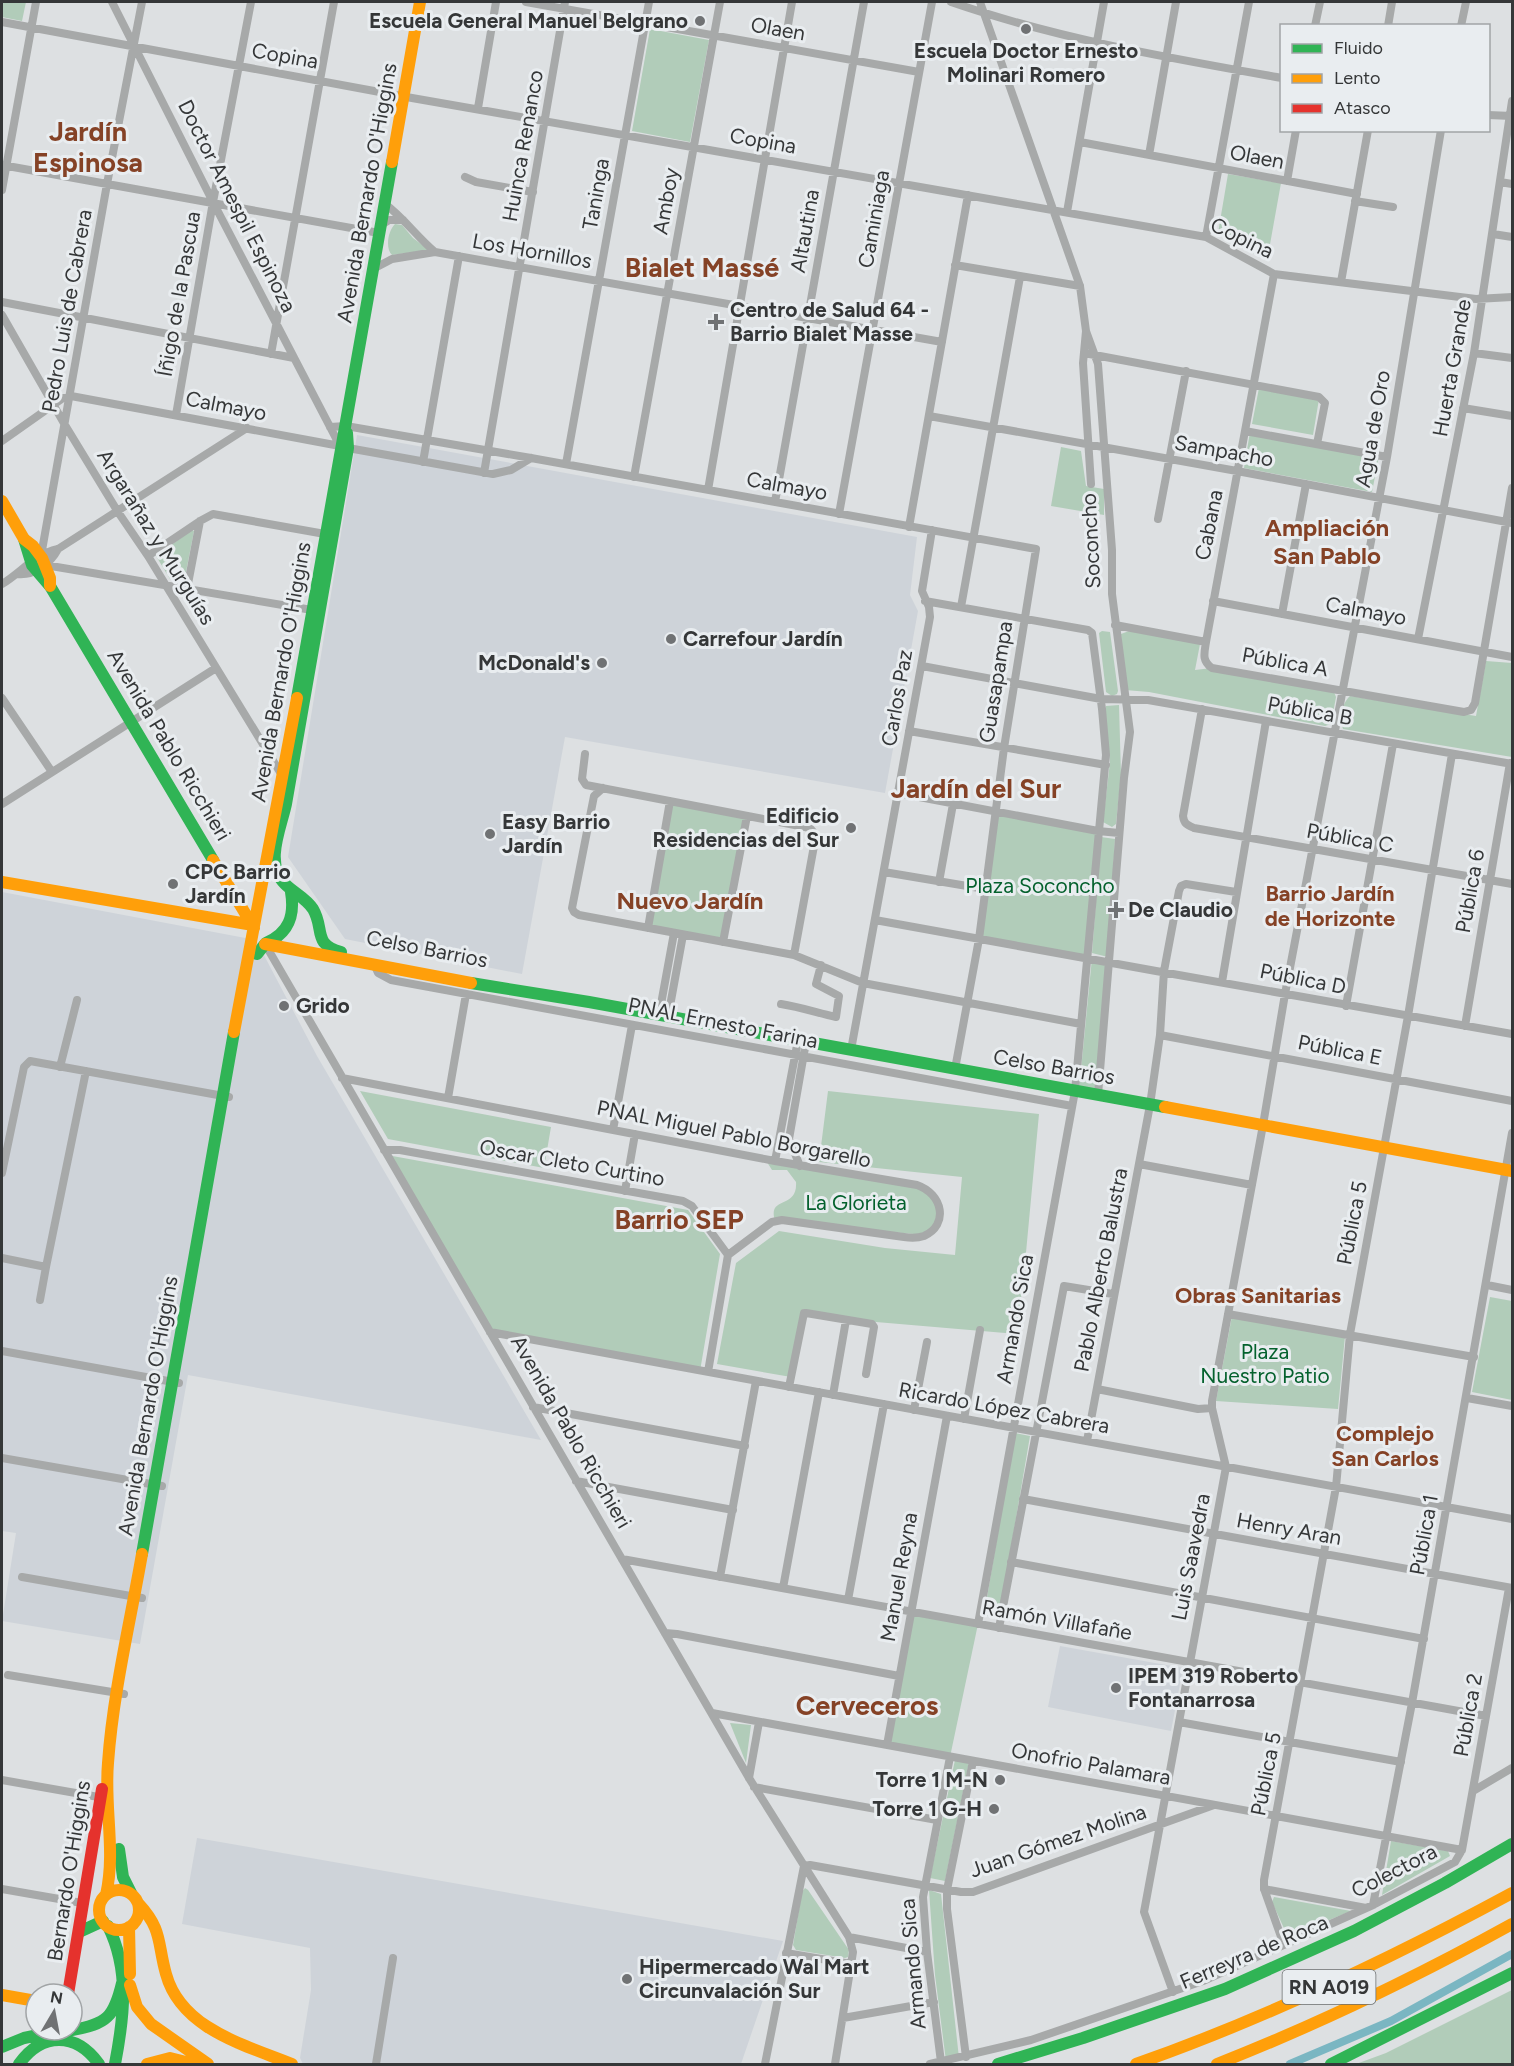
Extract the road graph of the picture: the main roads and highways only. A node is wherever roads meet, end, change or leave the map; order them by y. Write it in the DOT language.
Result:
graph roads {
  1 [pos="420,2"];
  2 [pos="344,447"];
  3 [pos="2,501"];
  4 [pos="280,795"];
  5 [pos="284,817"];
  6 [pos="2,882"];
  7 [pos="288,889"];
  8 [pos="257,905"];
  9 [pos="253,925"];
  10 [pos="319,934"];
  11 [pos="261,949"];
  12 [pos="297,949"];
  13 [pos="589,1002"];
  14 [pos="226,1096"];
  15 [pos="1510,1171"];
  16 [pos="121,1693"];
  17 [pos="108,1755"];
  18 [pos="104,1798"];
  19 [pos="1512,1844"];
  20 [pos="1512,1893"];
  21 [pos="104,1897"];
  22 [pos="83,1898"];
  23 [pos="134,1898"];
  24 [pos="105,1923"];
  25 [pos="133,1924"];
  26 [pos="1512,1924"];
  27 [pos="79,1932"];
  28 [pos="159,1933"];
  29 [pos="1512,1973"];
  30 [pos="70,1982"];
  31 [pos="126,1984"];
  32 [pos="2,1995"];
  33 [pos="24,1999"];
  34 [pos="84,2028"];
  35 [pos="24,2039"];
  36 [pos="232,2039"];
  37 [pos="2,2047"];
  38 [pos="19,2064"];
  39 [pos="99,2064"];
  40 [pos="116,2064"];
  41 [pos="124,2064"];
  42 [pos="147,2064"];
  43 [pos="194,2064"];
  44 [pos="208,2064"];
  45 [pos="278,2064"];
  46 [pos="292,2064"];
  47 [pos="998,2064"];
  48 [pos="1137,2064"];
  49 [pos="1216,2064"];
  50 [pos="1331,2064"];
  1 -- 2 [label="main road, Avenida Bernardo O'Higgins"];
  2 -- 4 [label="main road, Avenida Bernardo O'Higgins"];
  2 -- 5 [label="main road, Avenida Bernardo O'Higgins"];
  3 -- 9 [label="main road, Avenida Pablo Ricchieri"];
  4 -- 5 [label="main road"];
  4 -- 8 [label="main road, Avenida Bernardo O'Higgins"];
  5 -- 7 [label="main road, Avenida Bernardo O'Higgins"];
  6 -- 9 [label="main road"];
  7 -- 8 [label="main road"];
  7 -- 10 [label="main road"];
  7 -- 11 [label="main road"];
  8 -- 9 [label="main road, Avenida Bernardo O'Higgins"];
  9 -- 11 [label="main road, Avenida Pablo Ricchieri"];
  9 -- 14 [label="main road, Avenida Bernardo O'Higgins"];
  10 -- 12 [label="main road"];
  10 -- 13 [label="main road, Celso Barrios"];
  11 -- 12 [label="main road, Celso Barrios"];
  11 -- 14 [label="main road, Avenida Bernardo O'Higgins"];
  12 -- 13 [label="main road, Celso Barrios"];
  13 -- 15 [label="main road, Celso Barrios"];
  14 -- 16 [label="main road, Avenida Bernardo O'Higgins"];
  16 -- 17 [label="main road, Avenida Bernardo O'Higgins"];
  16 -- 23 [label="main road, Avenida Bernardo O'Higgins"];
  17 -- 18 [label="main road, Bernardo O'Higgins"];
  18 -- 21 [label="main road"];
  18 -- 22 [label="main road, Bernardo O'Higgins"];
  19 -- 47 [label="main road, Ferreyra de Roca"];
  20 -- 48 [label="main road, RN A019"];
  21 -- 22 [label="main road"];
  21 -- 23 [label="main road"];
  21 -- 24 [label="main road"];
  22 -- 27 [label="main road, Bernardo O'Higgins"];
  23 -- 25 [label="main road"];
  23 -- 28 [label="main road"];
  24 -- 25 [label="main road"];
  24 -- 27 [label="main road"];
  24 -- 31 [label="main road"];
  25 -- 28 [label="main road"];
  25 -- 31 [label="main road"];
  26 -- 49 [label="main road, RN A019"];
  27 -- 30 [label="main road, Bernardo O'Higgins"];
  28 -- 36 [label="main road"];
  29 -- 50 [label="main road"];
  31 -- 34 [label="main road"];
  31 -- 40 [label="main road"];
  31 -- 41 [label="main road"];
  31 -- 44 [label="main road"];
  32 -- 33 [label="main road"];
  35 -- 37 [label="main road"];
  36 -- 45 [label="main road"];
  36 -- 46 [label="main road"];
  38 -- 39 [label="main road"];
  42 -- 43 [label="main road"];
}
